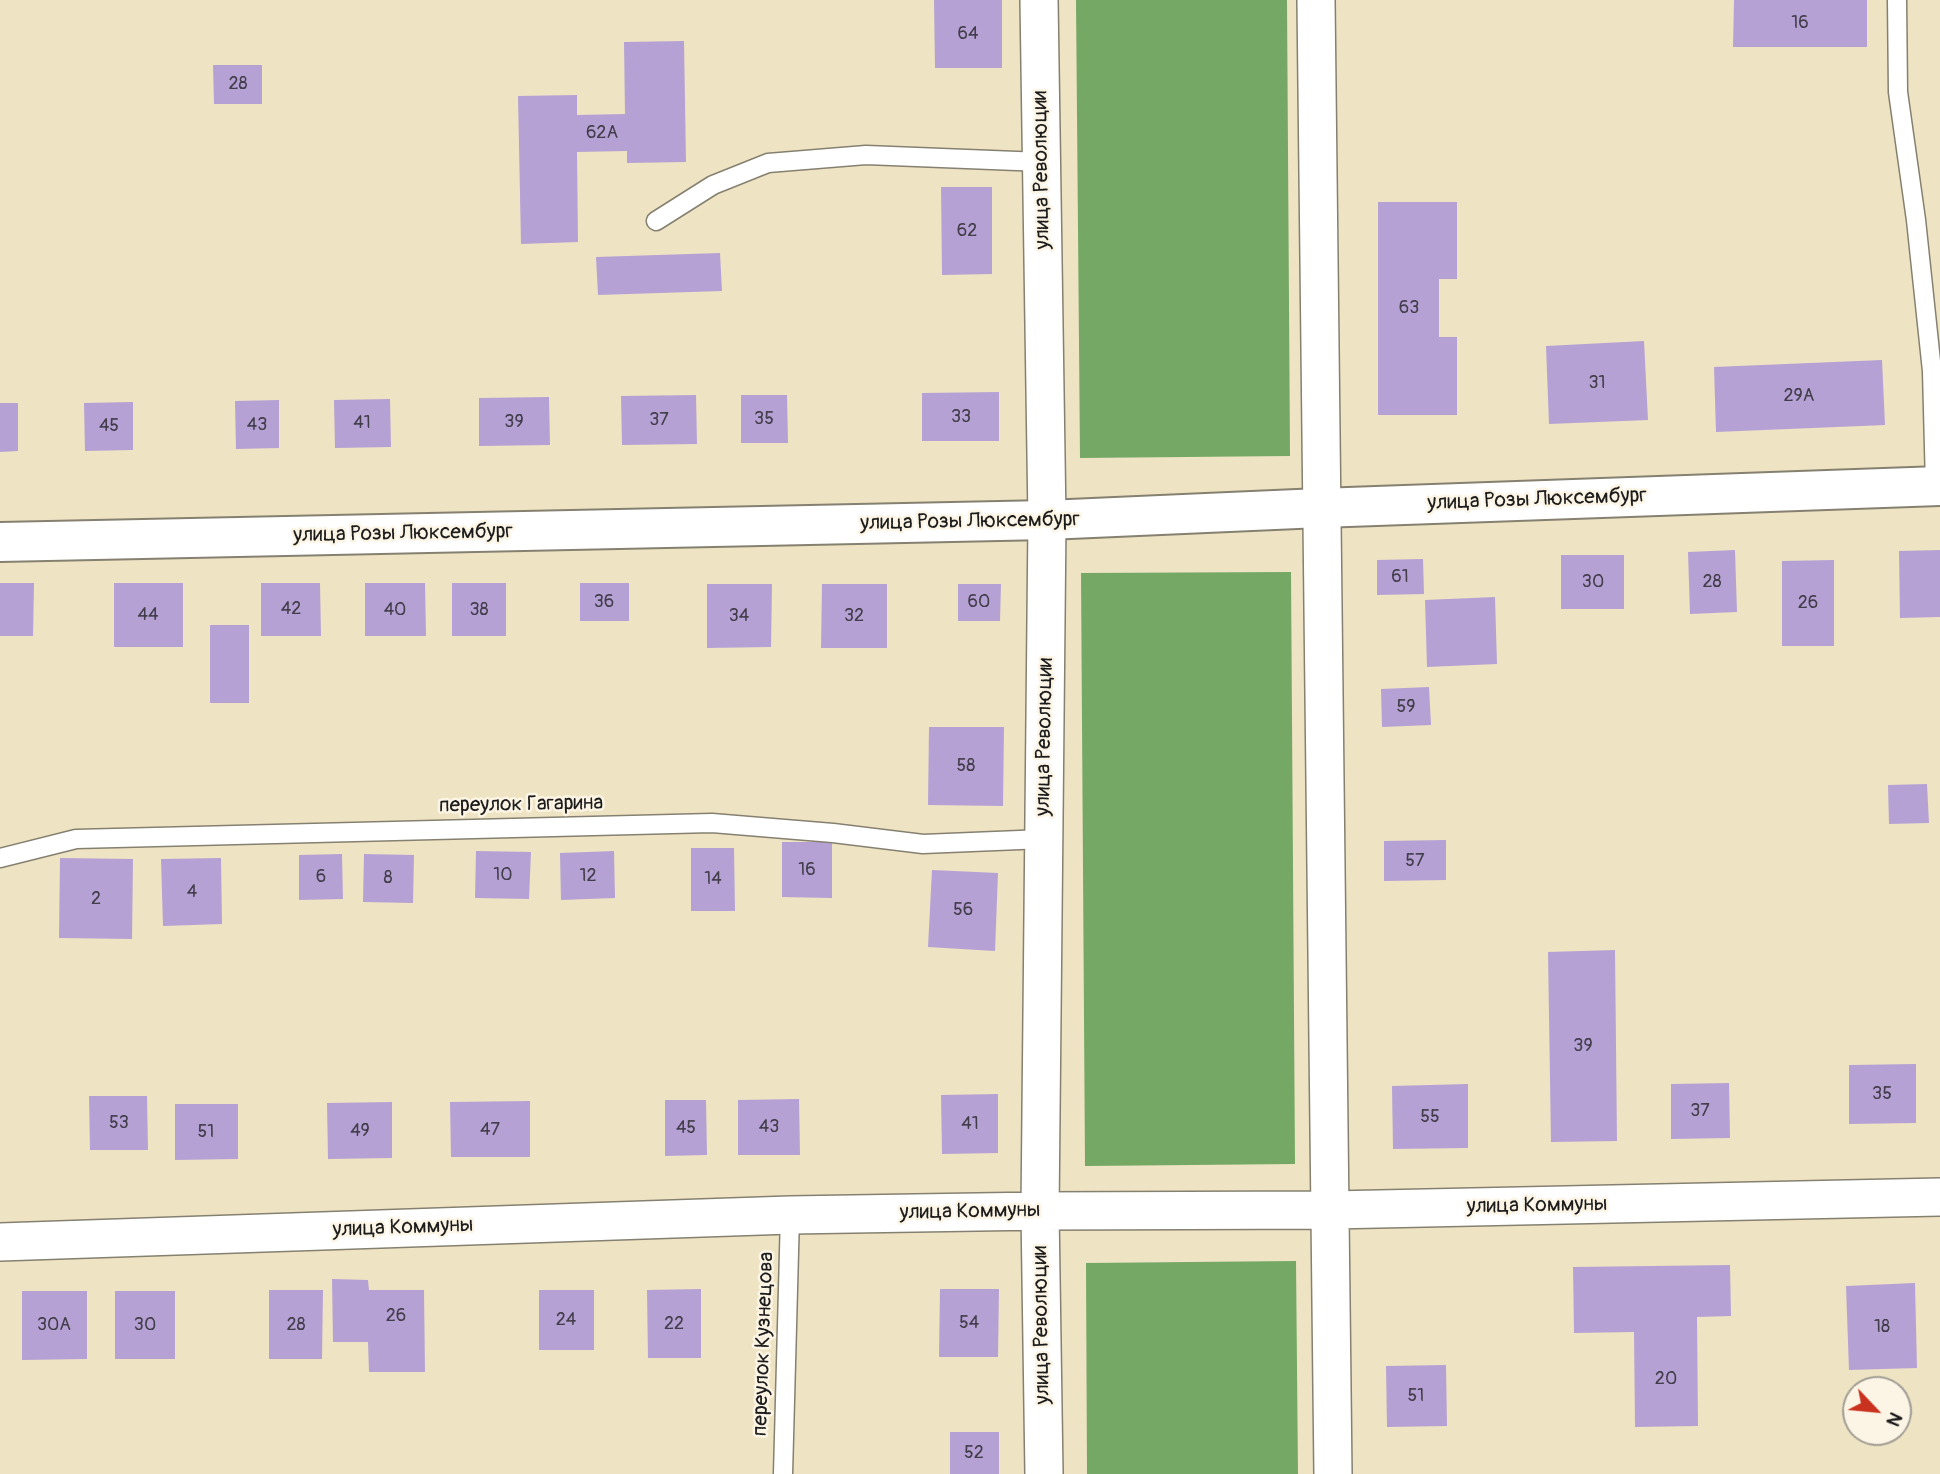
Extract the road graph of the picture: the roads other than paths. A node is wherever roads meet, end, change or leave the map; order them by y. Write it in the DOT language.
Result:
graph roads {
  1 [pos="1039,0"];
  2 [pos="1316,0"];
  3 [pos="1897,0"];
  4 [pos="1042,162"];
  5 [pos="656,221"];
  6 [pos="1937,486"];
  7 [pos="1320,508"];
  8 [pos="1048,520"];
  9 [pos="0,542"];
  10 [pos="1044,839"];
  11 [pos="0,858"];
  12 [pos="1940,1198"];
  13 [pos="1332,1210"];
  14 [pos="1040,1211"];
  15 [pos="790,1215"];
  16 [pos="0,1242"];
  17 [pos="783,1474"];
  18 [pos="1044,1474"];
  19 [pos="1334,1474"];
  1 -- 4 [label="street, улица Революции"];
  2 -- 7 [label="street"];
  3 -- 6 [label="lane"];
  4 -- 5 [label="lane"];
  4 -- 8 [label="street, улица Революции"];
  6 -- 7 [label="street, улица Розы Люксембург"];
  7 -- 8 [label="street, улица Розы Люксембург"];
  7 -- 13 [label="street"];
  8 -- 9 [label="street, улица Розы Люксембург"];
  8 -- 10 [label="street, улица Революции"];
  10 -- 11 [label="lane, переулок Гагарина"];
  10 -- 14 [label="street, улица Революции"];
  12 -- 13 [label="street, улица Коммуны"];
  13 -- 14 [label="street, улица Коммуны"];
  13 -- 19 [label="street"];
  14 -- 15 [label="street, улица Коммуны"];
  14 -- 18 [label="street, улица Революции"];
  15 -- 16 [label="street, улица Коммуны"];
  15 -- 17 [label="lane, переулок Кузнецова"];
}
